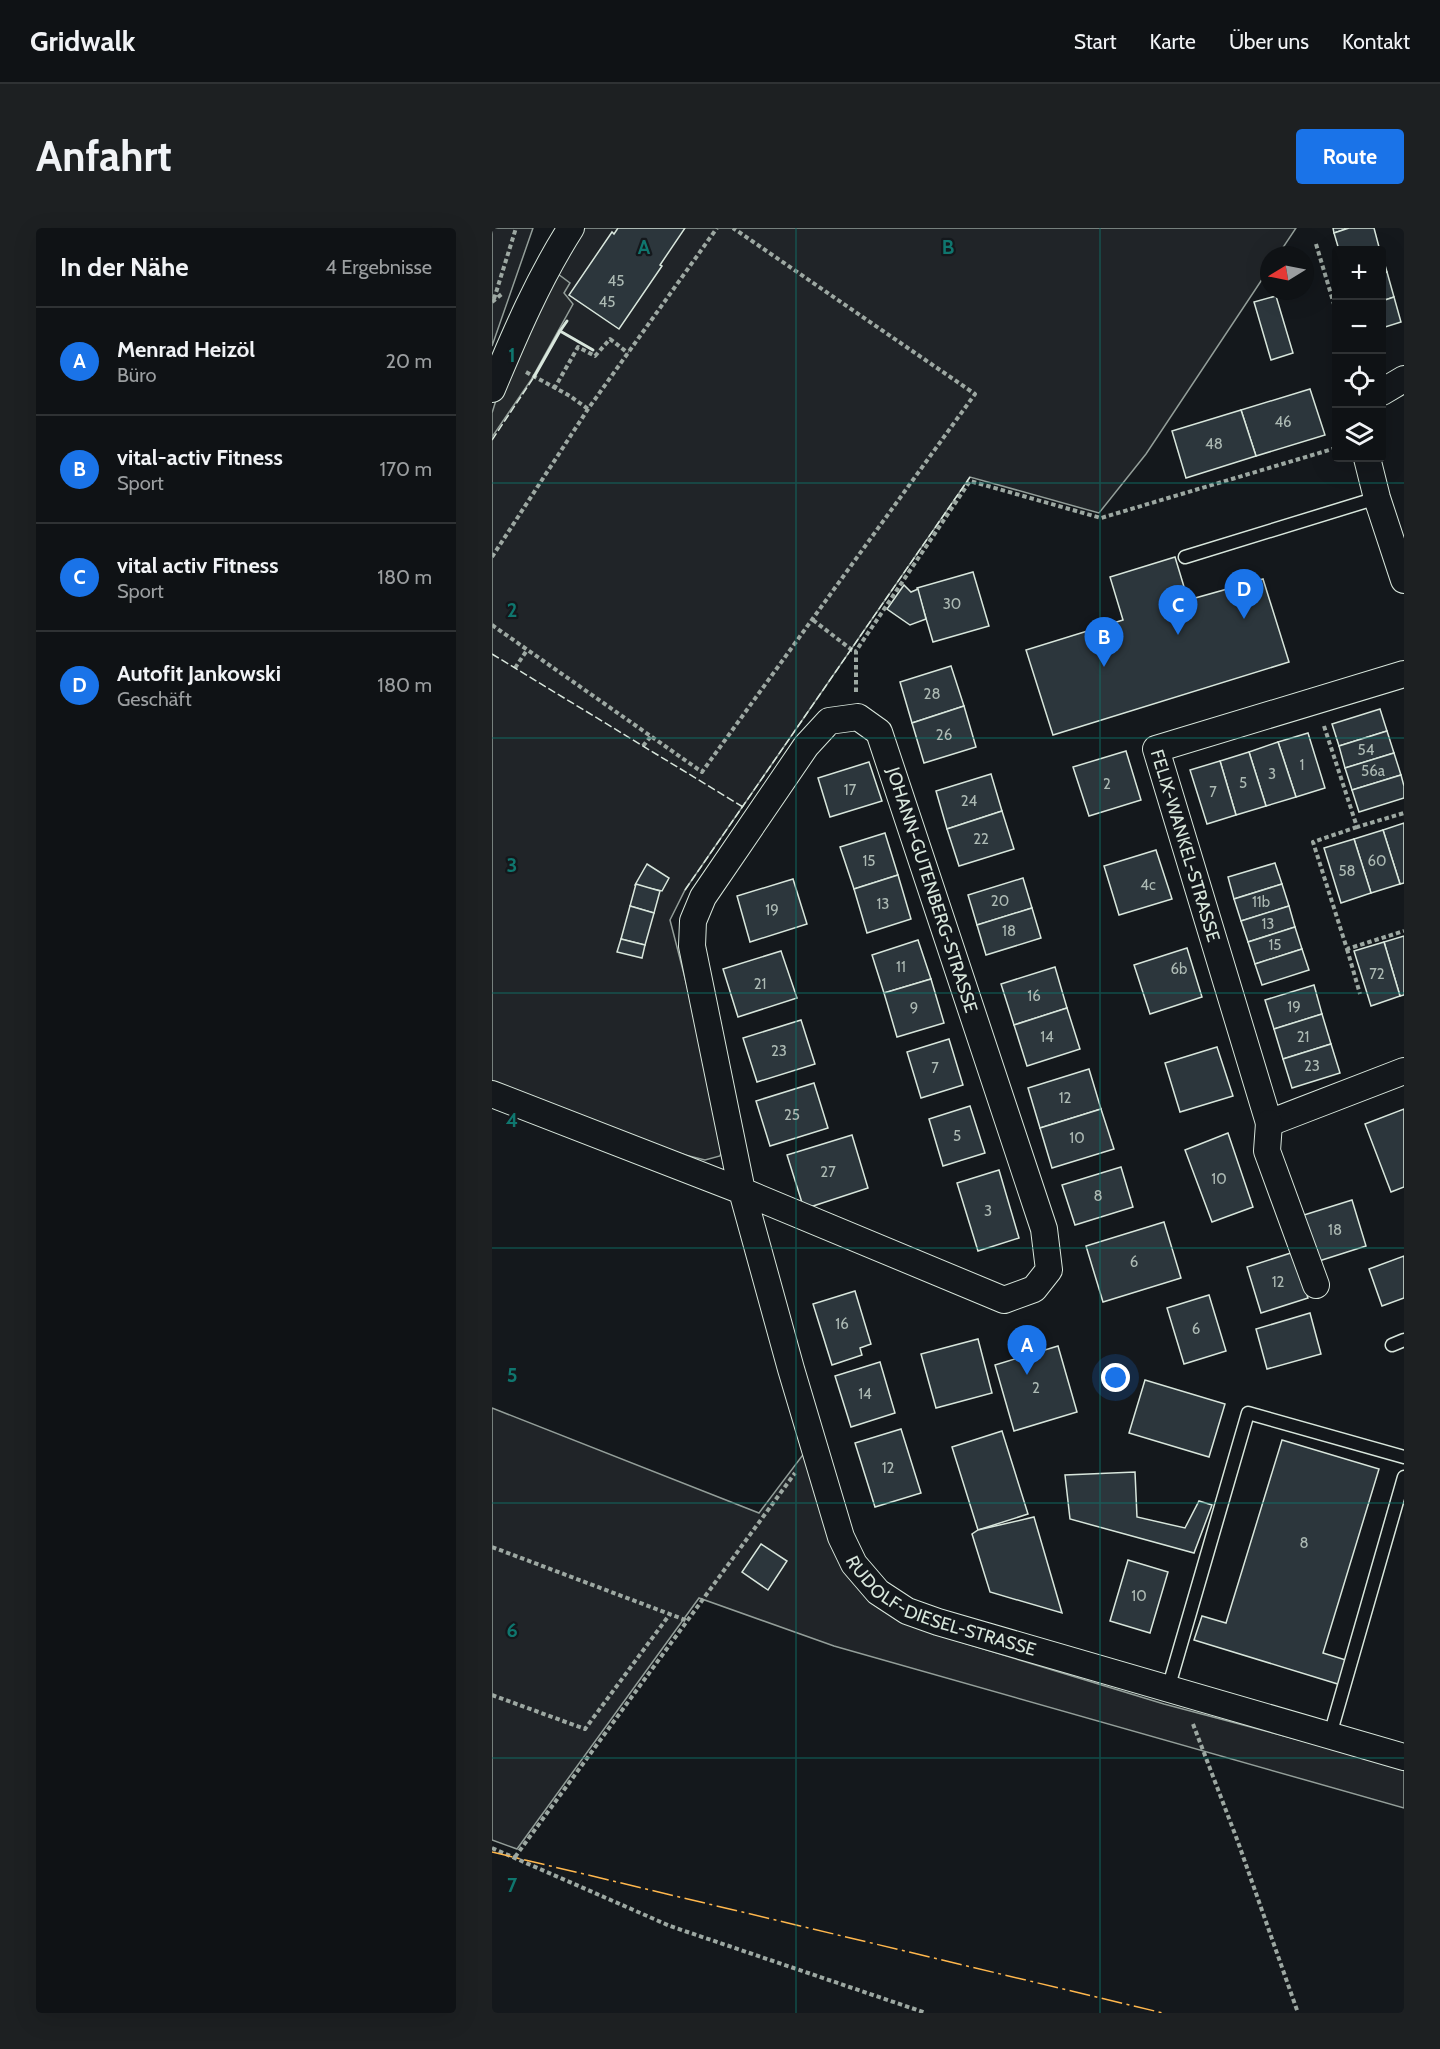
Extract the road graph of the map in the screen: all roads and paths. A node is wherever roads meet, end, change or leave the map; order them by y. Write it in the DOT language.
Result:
graph roads {
  1 [pos="516,228"];
  2 [pos="571,228"];
  3 [pos="717,228"];
  4 [pos="733,228"];
  5 [pos="1316,244"];
  6 [pos="1333,300"];
  7 [pos="492,303"];
  8 [pos="628,353"];
  9 [pos="534,377"];
  10 [pos="1404,379"];
  11 [pos="492,389"];
  12 [pos="554,389"];
  13 [pos="1386,390"];
  14 [pos="588,409"];
  15 [pos="1332,448"];
  16 [pos="1368,462"];
  17 [pos="1377,498"];
  18 [pos="492,557"];
  19 [pos="1185,557"];
  20 [pos="1404,580"];
  21 [pos="813,620"];
  22 [pos="492,625"];
  23 [pos="527,650"];
  24 [pos="856,651"];
  25 [pos="515,668"];
  26 [pos="1404,674"];
  27 [pos="1316,701"];
  28 [pos="858,717"];
  29 [pos="651,736"];
  30 [pos="643,746"];
  31 [pos="1404,813"];
  32 [pos="1357,827"];
  33 [pos="1404,931"];
  34 [pos="1347,949"];
  35 [pos="1360,994"];
  36 [pos="1404,1071"];
  37 [pos="492,1094"];
  38 [pos="1269,1123"];
  39 [pos="742,1191"];
  40 [pos="1316,1285"];
  41 [pos="816,1454"];
  42 [pos="1404,1457"];
  43 [pos="1404,1477"];
  44 [pos="492,1547"];
  45 [pos="670,1614"];
  46 [pos="688,1621"];
  47 [pos="1175,1691"];
  48 [pos="492,1695"];
  49 [pos="1330,1735"];
  50 [pos="1404,1757"];
  51 [pos="492,1848"];
  52 [pos="515,1857"];
  53 [pos="926,2013"];
  54 [pos="1298,2013"];
  1 -- 7 [label="path"];
  2 -- 11 [label="street"];
  3 -- 8 [label="path"];
  4 -- 21 [label="path"];
  5 -- 6 [label="path"];
  8 -- 12 [label="path"];
  8 -- 14 [label="path"];
  9 -- 12 [label="path"];
  10 -- 13 [label="street"];
  12 -- 14 [label="path"];
  14 -- 18 [label="path"];
  15 -- 24 [label="path"];
  16 -- 17 [label="street"];
  17 -- 19 [label="lane"];
  17 -- 20 [label="street"];
  21 -- 24 [label="path"];
  21 -- 29 [label="path"];
  22 -- 23 [label="path"];
  23 -- 25 [label="path"];
  23 -- 29 [label="path"];
  24 -- 28 [label="path"];
  26 -- 27 [label="street, FELIX-WANKEL-STRASSE"];
  27 -- 32 [label="path"];
  27 -- 38 [label="street, FELIX-WANKEL-STRASSE"];
  28 -- 39 [label="street"];
  28 -- 39 [label="street, JOHANN-GUTENBERG-STRASSE"];
  29 -- 30 [label="path"];
  31 -- 32 [label="path"];
  32 -- 34 [label="path"];
  33 -- 34 [label="path"];
  34 -- 35 [label="path"];
  36 -- 38 [label="street"];
  37 -- 39 [label="street, JOHANN-GUTENBERG-STRASSE"];
  38 -- 40 [label="street, FELIX-WANKEL-STRASSE"];
  39 -- 41 [label="street, RUDOLF-DIESEL-STRASSE"];
  41 -- 46 [label="path"];
  41 -- 47 [label="street, RUDOLF-DIESEL-STRASSE"];
  42 -- 47 [label="lane"];
  43 -- 49 [label="lane"];
  44 -- 45 [label="path"];
  45 -- 46 [label="path"];
  45 -- 48 [label="path"];
  46 -- 52 [label="path"];
  47 -- 49 [label="street, RUDOLF-DIESEL-STRASSE"];
  47 -- 54 [label="path"];
  49 -- 50 [label="street, RUDOLF-DIESEL-STRASSE"];
  51 -- 52 [label="path"];
  52 -- 53 [label="path"];
}
